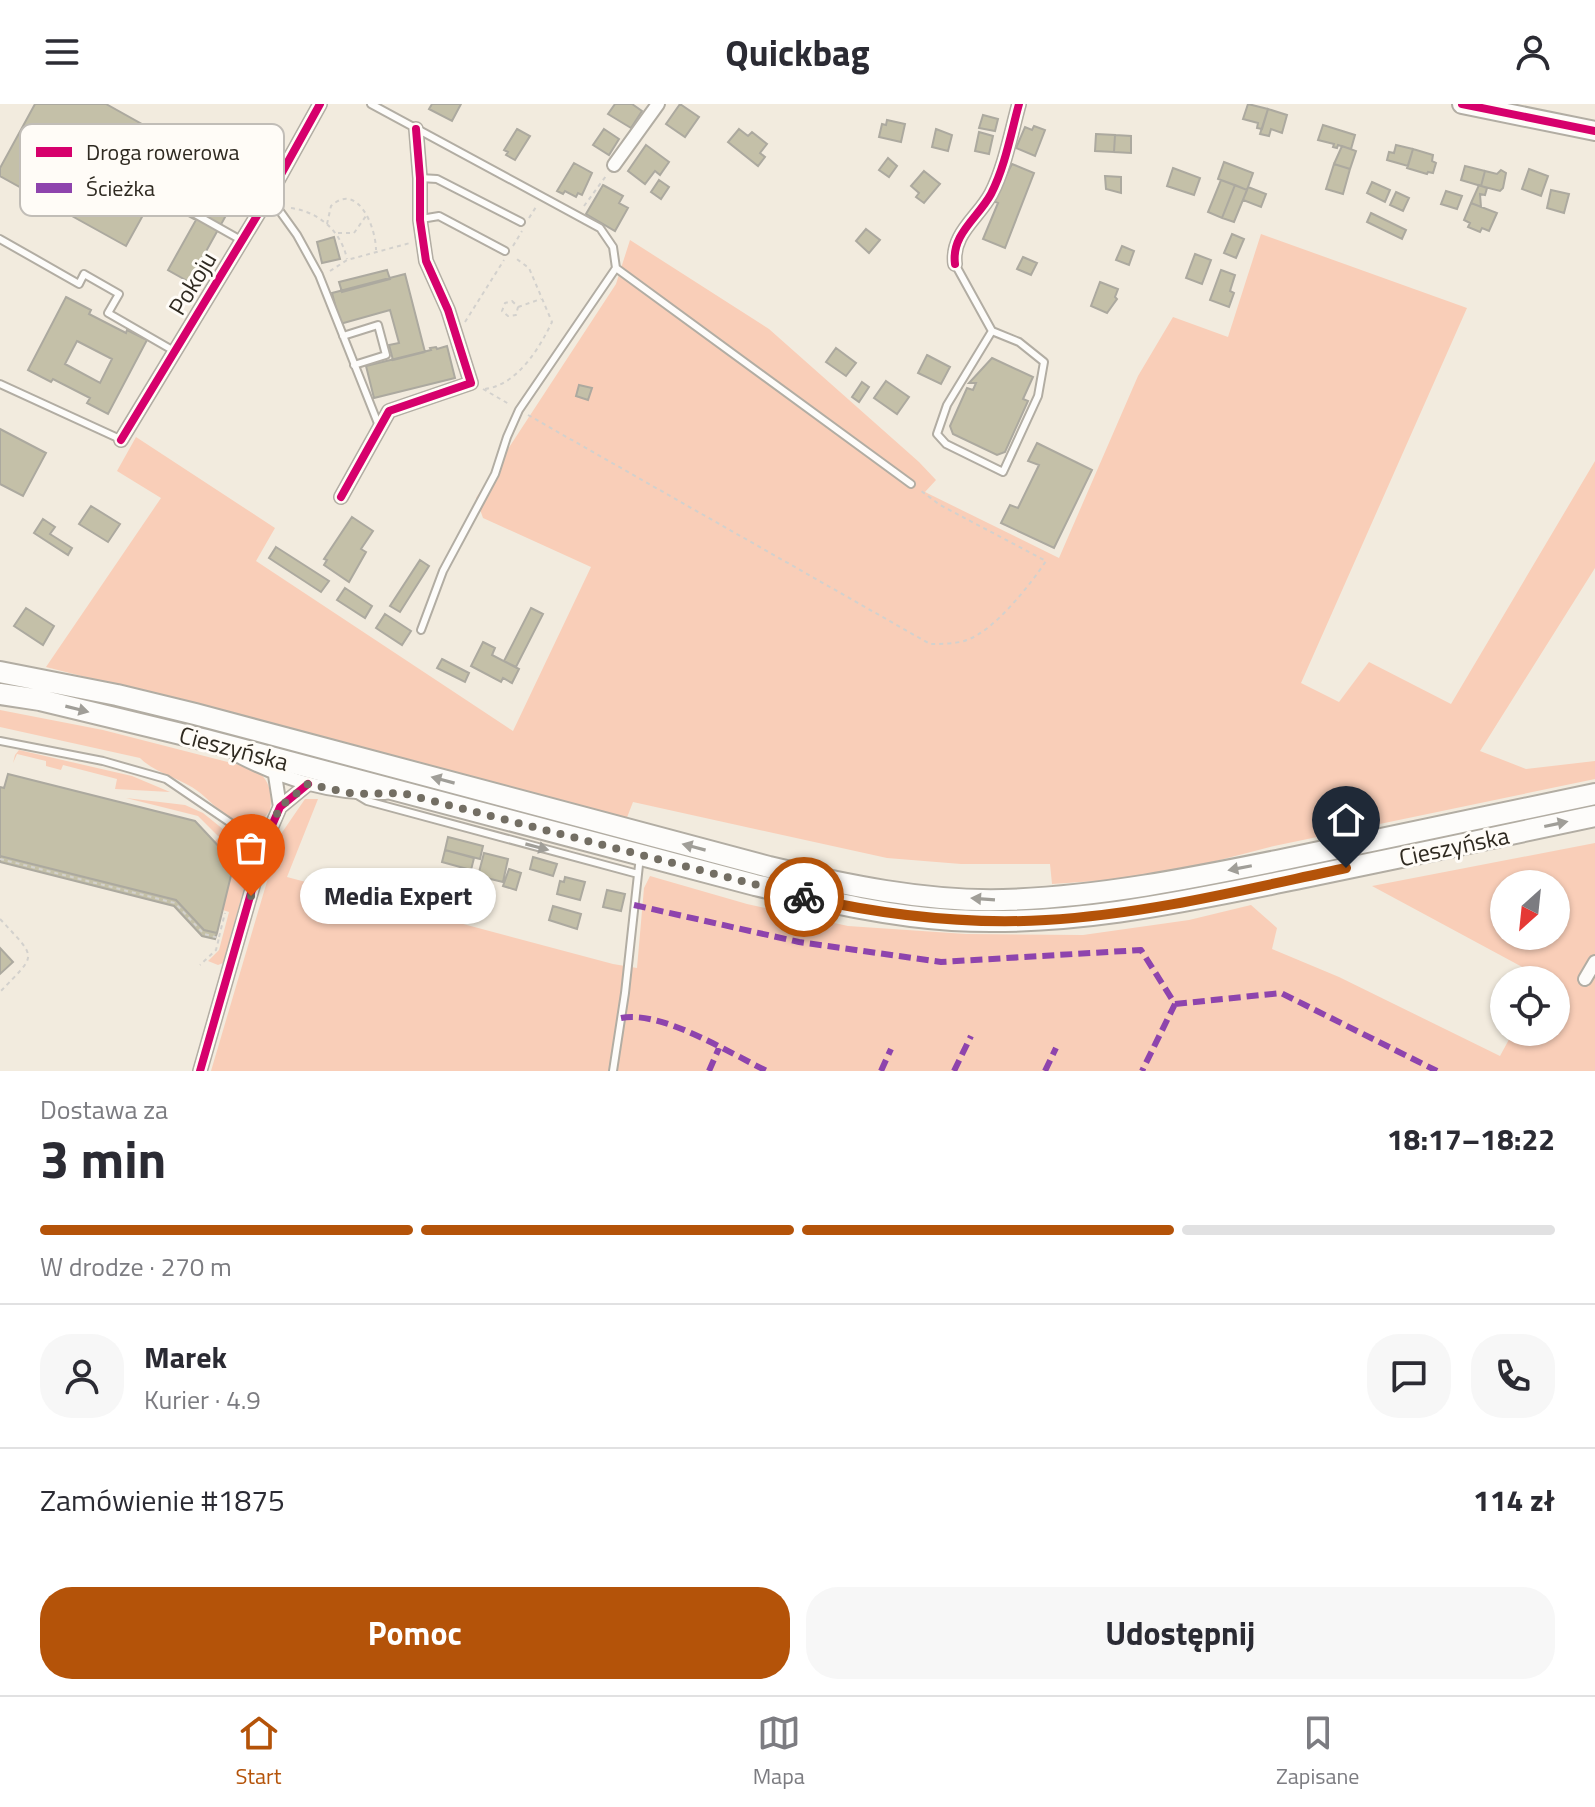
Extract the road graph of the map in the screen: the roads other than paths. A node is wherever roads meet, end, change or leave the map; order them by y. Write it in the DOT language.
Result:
graph roads {
  1 [pos="320,104"];
  2 [pos="371,104"];
  3 [pos="658,104"];
  4 [pos="1019,104"];
  5 [pos="1462,104"];
  6 [pos="1493,107"];
  7 [pos="416,129"];
  8 [pos="1595,131"];
  9 [pos="614,165"];
  10 [pos="284,169"];
  11 [pos="420,178"];
  12 [pos="198,216"];
  13 [pos="256,216"];
  14 [pos="283,216"];
  15 [pos="420,220"];
  16 [pos="521,226"];
  17 [pos="0,239"];
  18 [pos="241,240"];
  19 [pos="507,252"];
  20 [pos="955,264"];
  21 [pos="616,268"];
  22 [pos="992,331"];
  23 [pos="343,336"];
  24 [pos="174,351"];
  25 [pos="354,365"];
  26 [pos="0,384"];
  27 [pos="379,427"];
  28 [pos="121,440"];
  29 [pos="911,484"];
  30 [pos="341,497"];
  31 [pos="421,630"];
  32 [pos="0,672"];
  33 [pos="0,694"];
  34 [pos="206,740"];
  35 [pos="0,741"];
  36 [pos="275,775"];
  37 [pos="308,784"];
  38 [pos="402,793"];
  39 [pos="355,794"];
  40 [pos="1595,794"];
  41 [pos="280,807"];
  42 [pos="1595,816"];
  43 [pos="267,837"];
  44 [pos="639,864"];
  45 [pos="1595,962"];
  46 [pos="1585,979"];
  47 [pos="200,1071"];
  48 [pos="613,1071"];
  1 -- 10 [label="street, Pokoju"];
  2 -- 7 [label="lane"];
  3 -- 9 [label="street"];
  4 -- 20 [label="street"];
  5 -- 6 [label="street"];
  6 -- 8 [label="street"];
  7 -- 11 [label="street"];
  7 -- 21 [label="lane"];
  11 -- 15 [label="street"];
  11 -- 16 [label="lane"];
  12 -- 18 [label="lane"];
  13 -- 18 [label="street, Pokoju"];
  14 -- 23 [label="lane"];
  15 -- 19 [label="lane"];
  15 -- 27 [label="street"];
  17 -- 24 [label="lane"];
  18 -- 24 [label="street, Pokoju"];
  20 -- 22 [label="lane"];
  21 -- 29 [label="lane"];
  21 -- 31 [label="lane"];
  22 -- 22 [label="lane"];
  23 -- 25 [label="lane"];
  23 -- 25 [label="lane"];
  24 -- 28 [label="street, Pokoju"];
  25 -- 27 [label="lane"];
  26 -- 28 [label="lane"];
  27 -- 30 [label="street"];
  40 -- 32 [label="main road, Cieszyńska, one-way"];
  33 -- 34 [label="main road, Cieszyńska, one-way"];
  34 -- 36 [label="street"];
  34 -- 38 [label="main road, Cieszyńska"];
  35 -- 43 [label="lane"];
  36 -- 37 [label="street"];
  36 -- 41 [label="street"];
  37 -- 39 [label="street"];
  37 -- 41 [label="street"];
  38 -- 39 [label="street"];
  38 -- 44 [label="main road, Cieszyńska"];
  39 -- 44 [label="lane, one-way"];
  41 -- 43 [label="street"];
  44 -- 42 [label="main road, Cieszyńska, one-way"];
  43 -- 47 [label="street"];
  44 -- 48 [label="lane"];
  45 -- 46 [label="street"];
}
